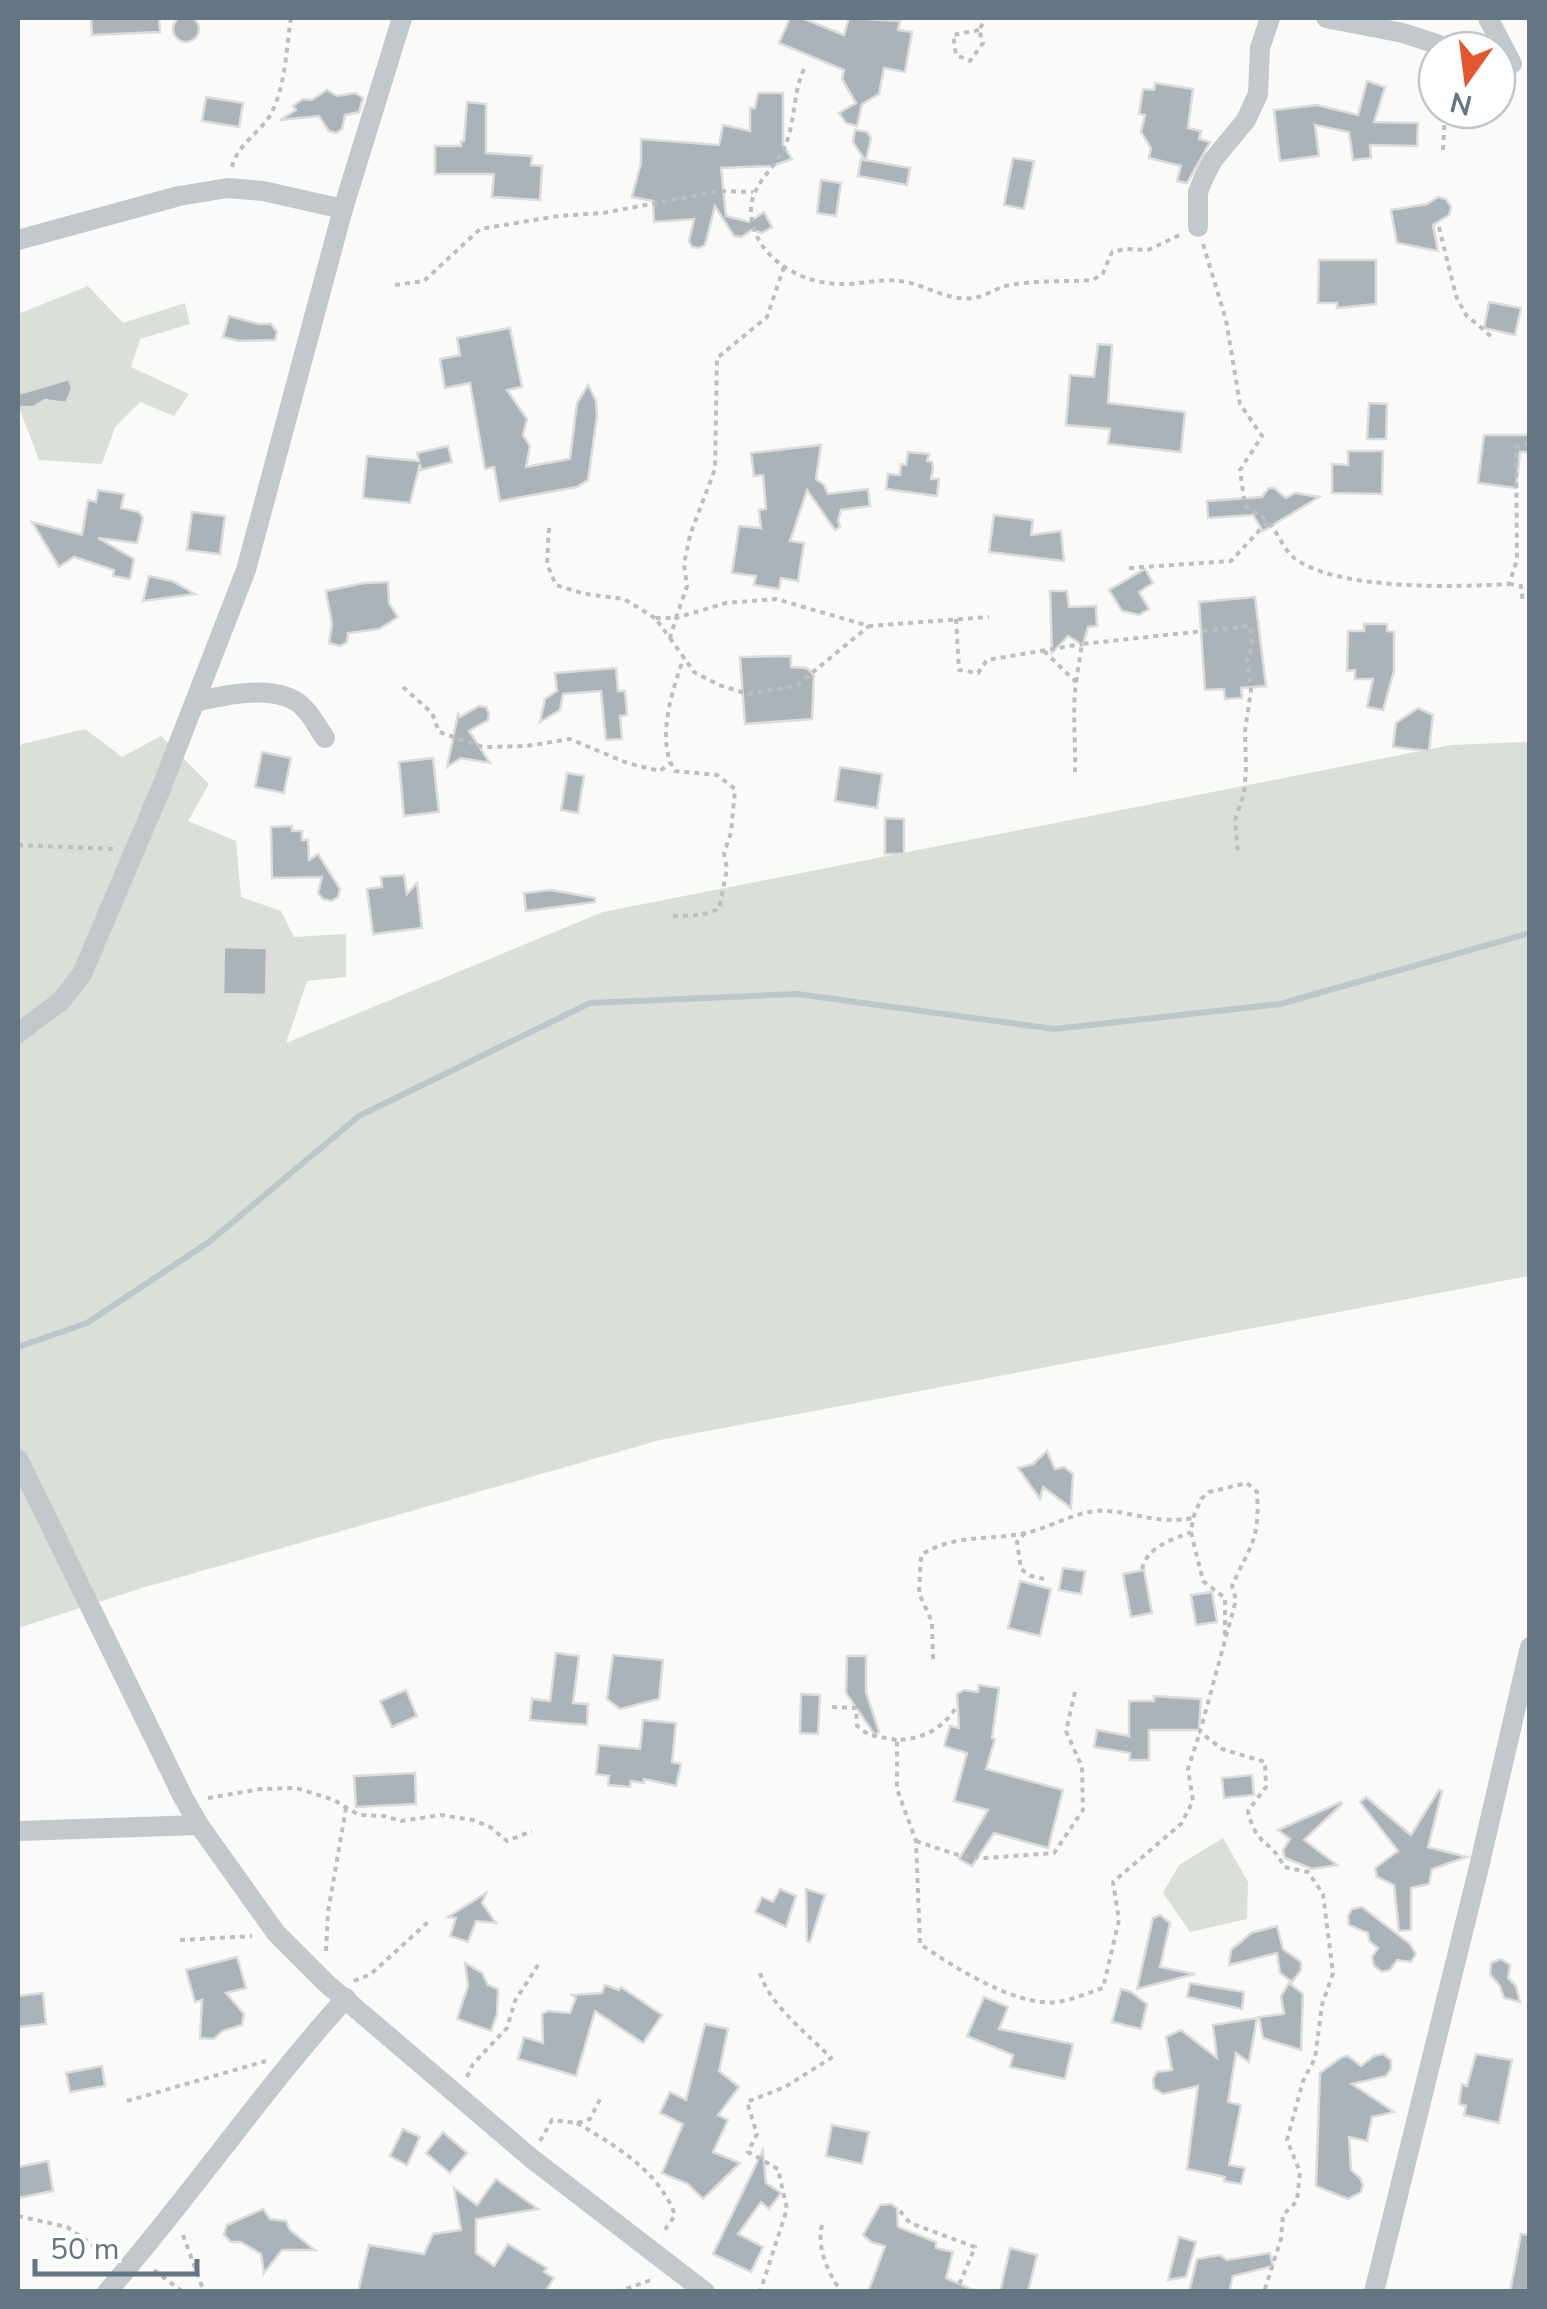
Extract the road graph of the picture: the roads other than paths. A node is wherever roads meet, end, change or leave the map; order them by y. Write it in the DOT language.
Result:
graph roads {
  1 [pos="402,18"];
  2 [pos="1270,18"];
  3 [pos="1326,18"];
  4 [pos="1417,39"];
  5 [pos="343,208"];
  6 [pos="1198,228"];
  7 [pos="18,240"];
  8 [pos="195,702"];
  9 [pos="325,738"];
  10 [pos="18,1033"];
  11 [pos="18,1459"];
  12 [pos="1530,1647"];
  13 [pos="198,1824"];
  14 [pos="18,1831"];
  15 [pos="346,1998"];
  16 [pos="107,2292"];
  17 [pos="705,2292"];
  18 [pos="1374,2292"];
  1 -- 5 [label="street"];
  2 -- 6 [label="street"];
  3 -- 4 [label="street"];
  5 -- 7 [label="street"];
  5 -- 8 [label="street"];
  8 -- 9 [label="street"];
  8 -- 10 [label="street"];
  11 -- 13 [label="street"];
  12 -- 18 [label="street"];
  13 -- 14 [label="street"];
  13 -- 15 [label="street"];
  15 -- 16 [label="street"];
  15 -- 17 [label="street"];
}
